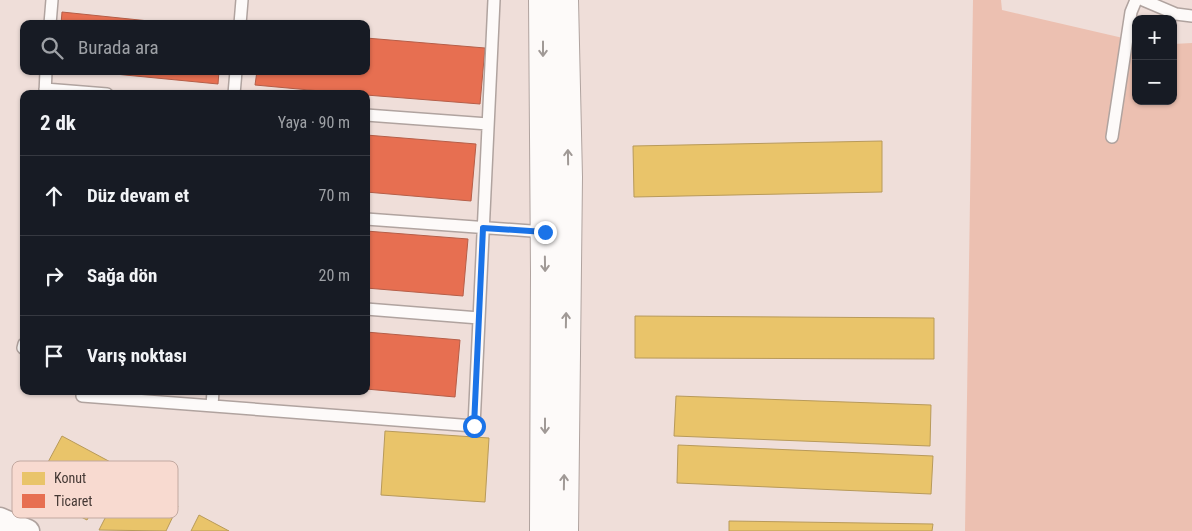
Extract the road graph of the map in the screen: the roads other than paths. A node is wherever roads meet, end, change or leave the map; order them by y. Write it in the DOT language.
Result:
graph roads {
  1 [pos="52,0"];
  2 [pos="242,0"];
  3 [pos="494,0"];
  4 [pos="543,0"];
  5 [pos="564,0"];
  6 [pos="1136,0"];
  7 [pos="1143,0"];
  8 [pos="1192,16"];
  9 [pos="50,20"];
  10 [pos="240,20"];
  11 [pos="46,75"];
  12 [pos="236,75"];
  13 [pos="45,90"];
  14 [pos="234,90"];
  15 [pos="370,115"];
  16 [pos="488,124"];
  17 [pos="1112,137"];
  18 [pos="370,219"];
  19 [pos="483,228"];
  20 [pos="545,232"];
  21 [pos="370,310"];
  22 [pos="479,318"];
  23 [pos="212,395"];
  24 [pos="82,396"];
  25 [pos="212,406"];
  26 [pos="1,522"];
  27 [pos="28,531"];
  28 [pos="544,531"];
  29 [pos="564,531"];
  1 -- 9 [label="lane"];
  2 -- 10 [label="lane"];
  3 -- 16 [label="lane"];
  4 -- 20 [label="street, one-way"];
  29 -- 5 [label="street, one-way"];
  6 -- 17 [label="lane"];
  7 -- 8 [label="lane"];
  11 -- 13 [label="lane"];
  12 -- 14 [label="lane"];
  15 -- 16 [label="lane"];
  16 -- 19 [label="lane"];
  18 -- 19 [label="lane"];
  19 -- 20 [label="lane"];
  19 -- 22 [label="lane"];
  20 -- 28 [label="street, one-way"];
  21 -- 22 [label="lane"];
  22 -- 25 [label="lane"];
  23 -- 25 [label="lane"];
  24 -- 25 [label="lane"];
  26 -- 27 [label="street"];
}
